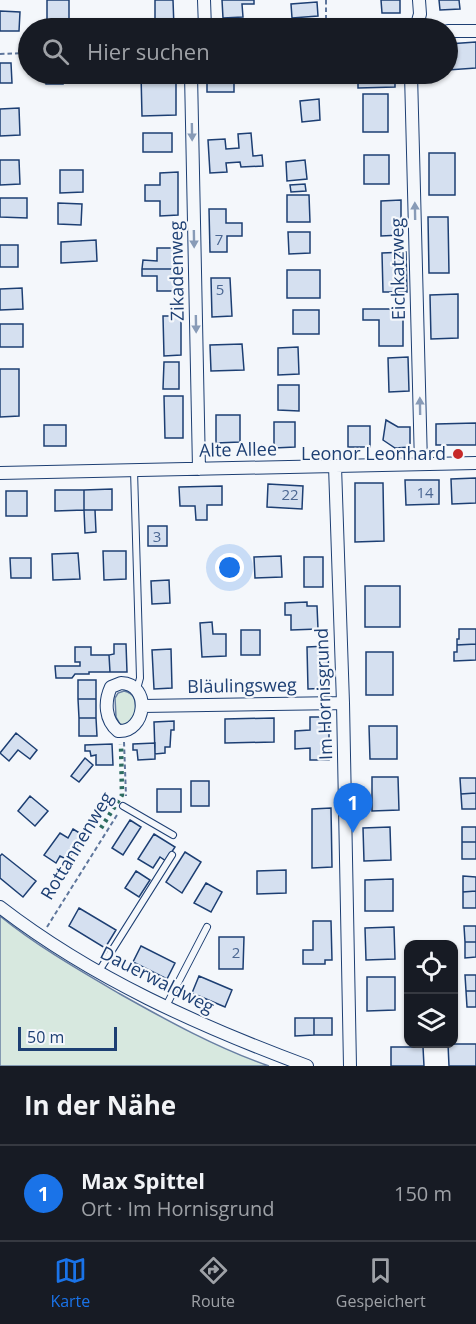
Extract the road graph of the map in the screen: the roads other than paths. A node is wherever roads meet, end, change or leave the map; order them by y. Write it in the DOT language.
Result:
graph roads {
  1 [pos="204,0"];
  2 [pos="419,0"];
  3 [pos="205,18"];
  4 [pos="419,18"];
  5 [pos="458,31"];
  6 [pos="476,31"];
  7 [pos="191,84"];
  8 [pos="411,84"];
  9 [pos="476,463"];
  10 [pos="421,464"];
  11 [pos="335,466"];
  12 [pos="199,469"];
  13 [pos="134,470"];
  14 [pos="0,473"];
  15 [pos="137,689"];
  16 [pos="343,703"];
  17 [pos="142,706"];
  18 [pos="123,806"];
  19 [pos="173,836"];
  20 [pos="172,855"];
  21 [pos="0,908"];
  22 [pos="207,927"];
  23 [pos="98,972"];
  24 [pos="166,1007"];
  25 [pos="307,1066"];
  26 [pos="350,1066"];
  1 -- 3 [label="street"];
  2 -- 4 [label="street"];
  5 -- 6 [label="street"];
  7 -- 12 [label="street, Zikadenweg, one-way"];
  10 -- 8 [label="street, Eichkatzweg, one-way"];
  9 -- 10 [label="street, Alte Allee"];
  10 -- 11 [label="street, Alte Allee"];
  11 -- 12 [label="street, Alte Allee"];
  11 -- 16 [label="street, Im Hornisgrund"];
  12 -- 13 [label="street, Alte Allee"];
  13 -- 14 [label="street, Alte Allee"];
  13 -- 15 [label="lane"];
  15 -- 17 [label="street"];
  15 -- 17 [label="street"];
  16 -- 17 [label="street, Bläulingsweg"];
  16 -- 26 [label="street, Im Hornisgrund"];
  18 -- 19 [label="lane"];
  20 -- 23 [label="lane"];
  21 -- 23 [label="street, Dauerwaldweg"];
  22 -- 24 [label="lane"];
  23 -- 24 [label="street, Dauerwaldweg"];
  24 -- 25 [label="street, Dauerwaldweg"];
}
